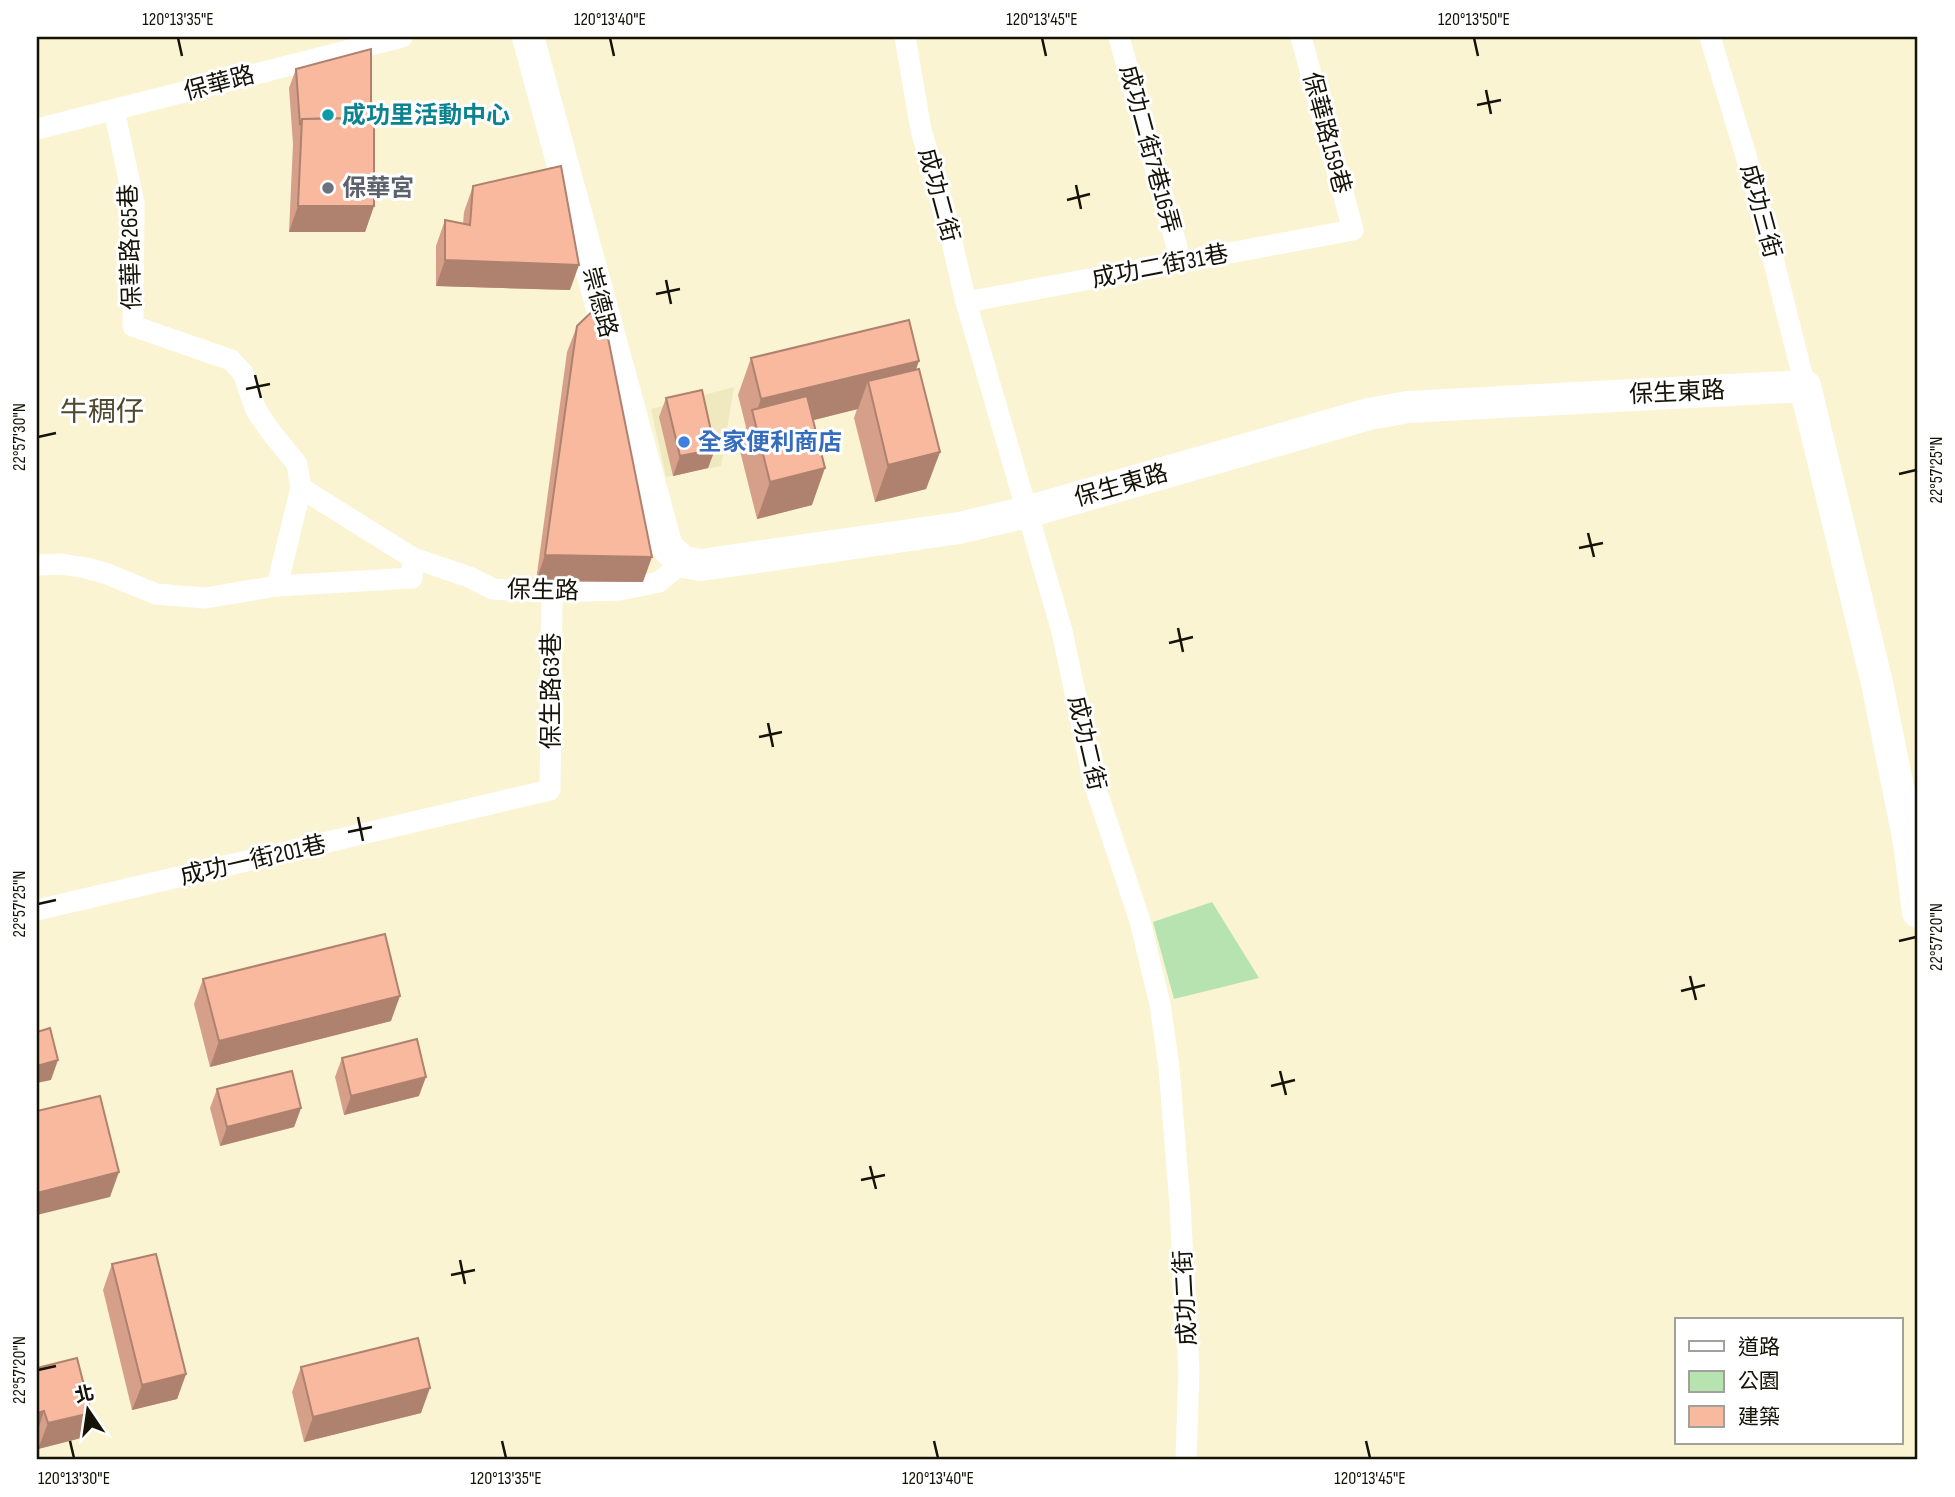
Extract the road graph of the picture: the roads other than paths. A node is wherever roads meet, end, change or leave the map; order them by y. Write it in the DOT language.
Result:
graph roads {
  1 [pos="402,37"];
  2 [pos="528,37"];
  3 [pos="905,37"];
  4 [pos="1119,37"];
  5 [pos="1301,37"];
  6 [pos="1710,37"];
  7 [pos="114,110"];
  8 [pos="37,129"];
  9 [pos="1353,230"];
  10 [pos="1181,262"];
  11 [pos="966,302"];
  12 [pos="1805,386"];
  13 [pos="301,488"];
  14 [pos="1027,512"];
  15 [pos="413,558"];
  16 [pos="682,562"];
  17 [pos="37,565"];
  18 [pos="277,586"];
  19 [pos="552,592"];
  20 [pos="550,790"];
  21 [pos="37,911"];
  22 [pos="1918,912"];
  23 [pos="1186,1460"];
  1 -- 7 [label="street, 保華路"];
  2 -- 16 [label="street, 崇德路"];
  3 -- 11 [label="street, 成功二街"];
  4 -- 10 [label="street, 成功二街7巷16弄"];
  5 -- 9 [label="street, 保華路159巷"];
  6 -- 12 [label="street, 成功三街"];
  7 -- 8 [label="street, 保華路"];
  7 -- 13 [label="street, 保華路265巷"];
  9 -- 10 [label="street, 成功二街31巷"];
  10 -- 11 [label="street, 成功二街31巷"];
  11 -- 14 [label="street, 成功二街"];
  12 -- 14 [label="street, 保生東路"];
  12 -- 22 [label="street"];
  13 -- 15 [label="street, 保生路"];
  13 -- 18 [label="street"];
  14 -- 16 [label="street"];
  14 -- 23 [label="street, 成功二街"];
  15 -- 18 [label="street"];
  15 -- 19 [label="street, 保生路"];
  16 -- 19 [label="street, 保生路"];
  17 -- 18 [label="street"];
  19 -- 20 [label="street, 保生路63巷"];
  20 -- 21 [label="street, 成功一街201巷"];
}
